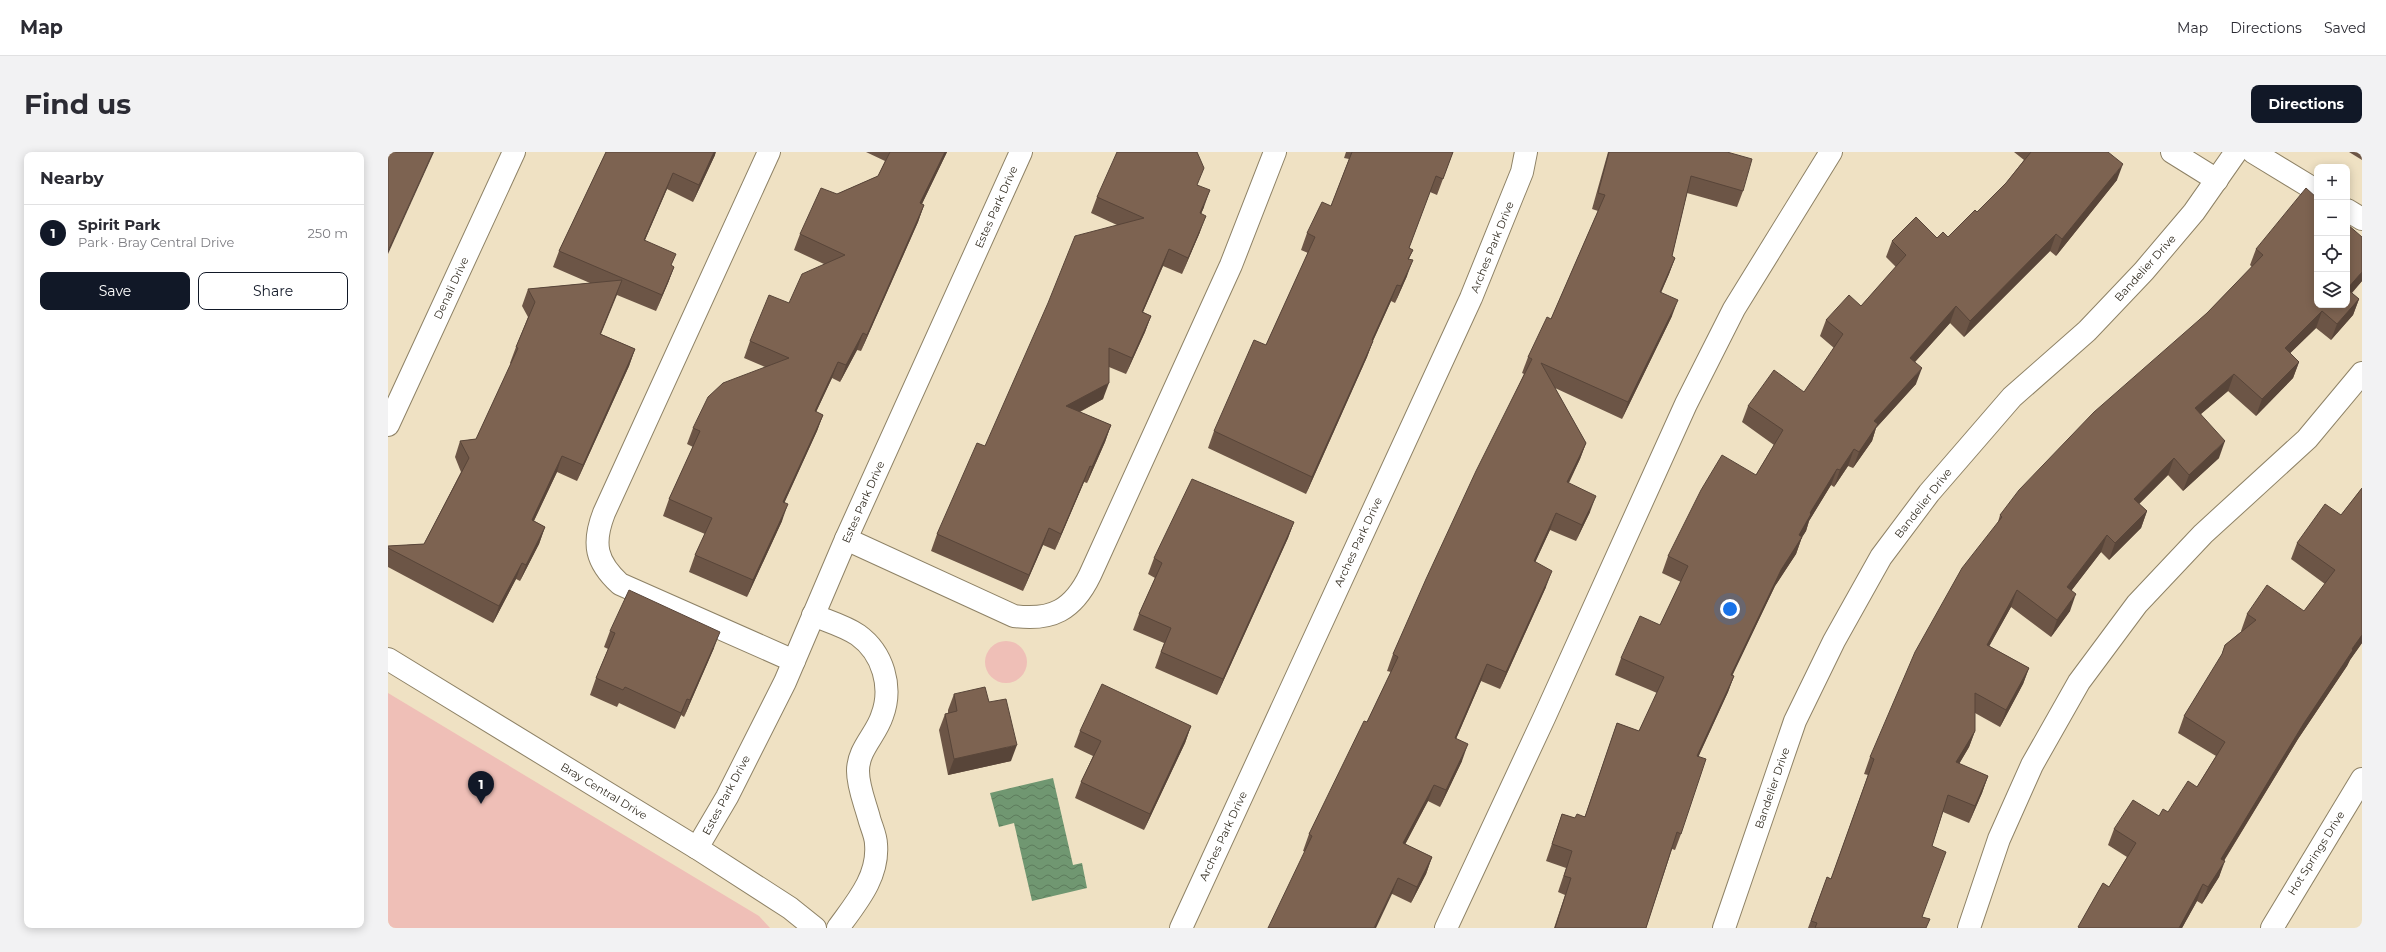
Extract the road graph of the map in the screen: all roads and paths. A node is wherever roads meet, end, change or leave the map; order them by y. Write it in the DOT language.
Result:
graph roads {
  1 [pos="514,152"];
  2 [pos="769,152"];
  3 [pos="1021,152"];
  4 [pos="1275,152"];
  5 [pos="1526,152"];
  6 [pos="1831,152"];
  7 [pos="2172,152"];
  8 [pos="2236,152"];
  9 [pos="2253,152"];
  10 [pos="2218,180"];
  11 [pos="2314,189"];
  12 [pos="2350,212"];
  13 [pos="2362,219"];
  14 [pos="2362,373"];
  15 [pos="389,421"];
  16 [pos="846,539"];
  17 [pos="813,615"];
  18 [pos="388,659"];
  19 [pos="794,661"];
  20 [pos="2362,779"];
  21 [pos="697,848"];
  22 [pos="815,928"];
  23 [pos="838,928"];
  24 [pos="1181,928"];
  25 [pos="1446,928"];
  26 [pos="1724,928"];
  27 [pos="1969,928"];
  28 [pos="2272,928"];
  1 -- 15 [label="street, Denali Drive"];
  2 -- 19 [label="street"];
  3 -- 16 [label="street, Estes Park Drive"];
  4 -- 16 [label="street"];
  5 -- 24 [label="street, Arches Park Drive"];
  6 -- 25 [label="street"];
  7 -- 10 [label="street"];
  8 -- 10 [label="street, Bandelier Drive"];
  9 -- 11 [label="street"];
  10 -- 26 [label="street, Bandelier Drive"];
  12 -- 13 [label="street"];
  14 -- 27 [label="street"];
  16 -- 17 [label="street, Estes Park Drive"];
  17 -- 19 [label="street, Estes Park Drive"];
  17 -- 23 [label="street"];
  18 -- 21 [label="street, Bray Central Drive"];
  19 -- 21 [label="street, Estes Park Drive"];
  20 -- 28 [label="street, Hot Springs Drive"];
  21 -- 22 [label="street, Bray Central Drive"];
}
